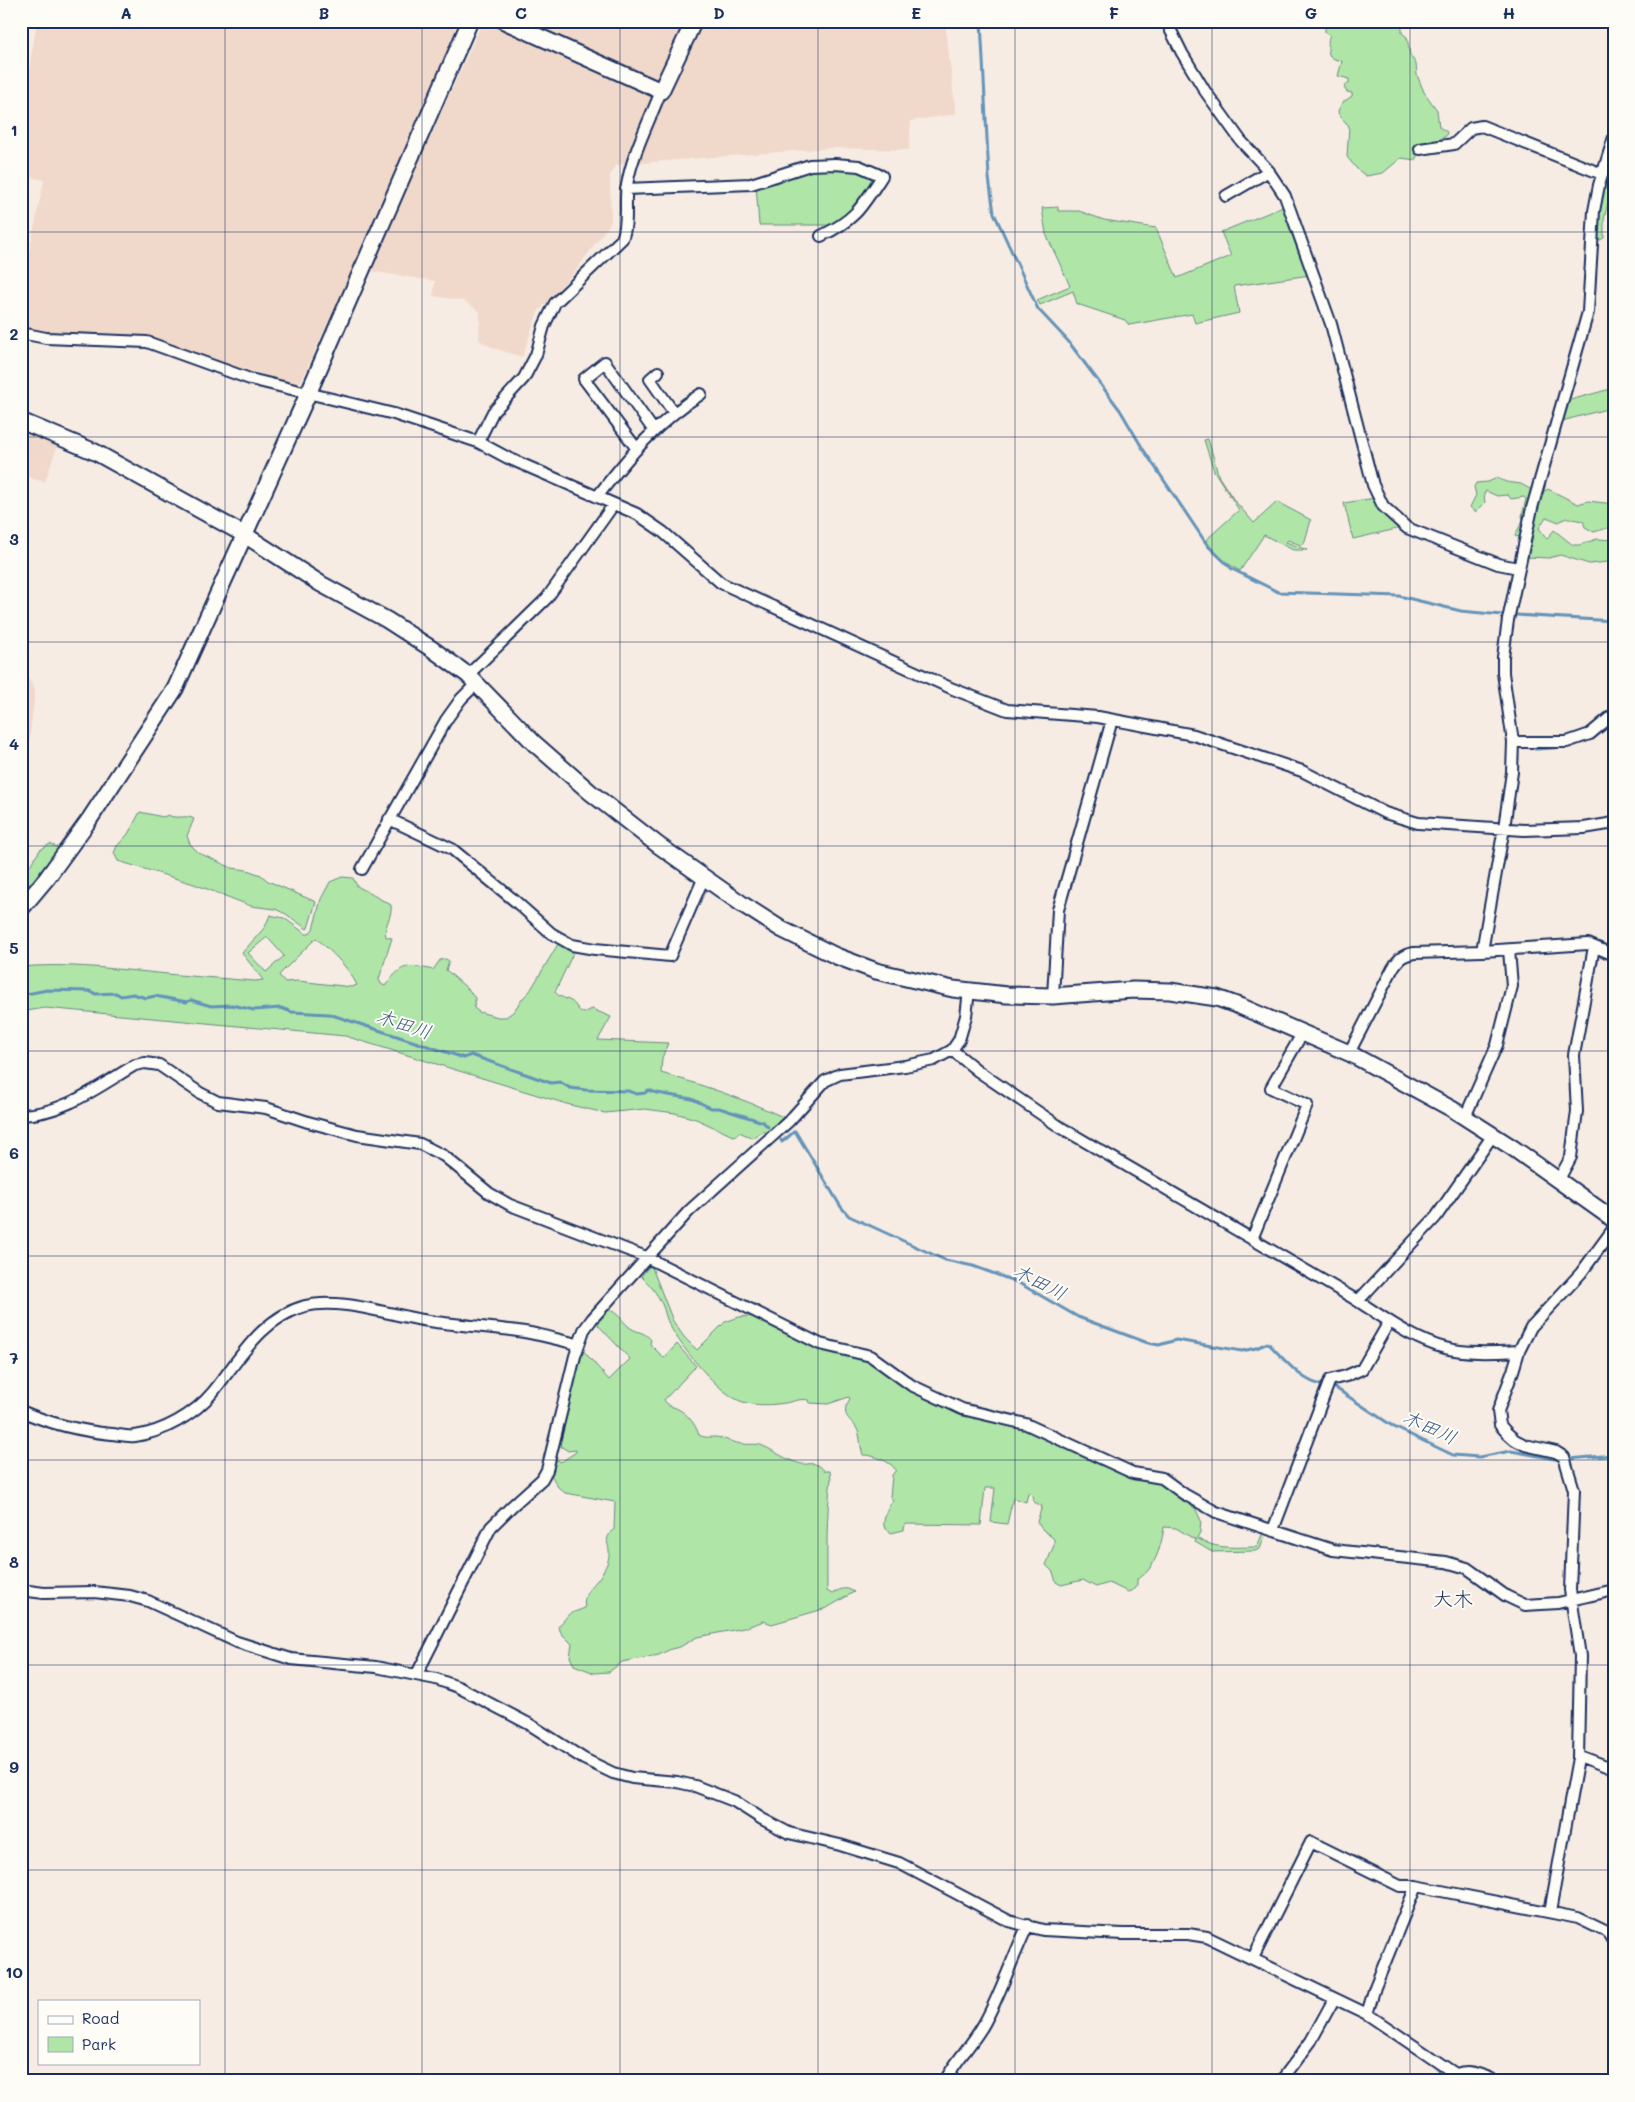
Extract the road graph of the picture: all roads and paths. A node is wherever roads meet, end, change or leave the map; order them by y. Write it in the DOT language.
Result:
graph roads {
  1 [pos="470,21"];
  2 [pos="504,21"];
  3 [pos="694,21"];
  4 [pos="1166,21"];
  5 [pos="661,91"];
  6 [pos="1614,138"];
  7 [pos="1420,149"];
  8 [pos="1269,171"];
  9 [pos="1602,174"];
  10 [pos="626,190"];
  11 [pos="1226,196"];
  12 [pos="821,236"];
  13 [pos="21,333"];
  14 [pos="658,372"];
  15 [pos="308,394"];
  16 [pos="701,394"];
  17 [pos="674,413"];
  18 [pos="21,422"];
  19 [pos="654,431"];
  20 [pos="478,442"];
  21 [pos="636,449"];
  22 [pos="597,497"];
  23 [pos="614,504"];
  24 [pos="245,535"];
  25 [pos="1518,568"];
  26 [pos="472,679"];
  27 [pos="1614,714"];
  28 [pos="1112,720"];
  29 [pos="1513,742"];
  30 [pos="389,819"];
  31 [pos="1614,824"];
  32 [pos="1504,828"];
  33 [pos="362,869"];
  34 [pos="704,877"];
  35 [pos="21,909"];
  36 [pos="1594,947"];
  37 [pos="1509,950"];
  38 [pos="1482,951"];
  39 [pos="1614,955"];
  40 [pos="969,991"];
  41 [pos="1052,996"];
  42 [pos="1302,1032"];
  43 [pos="952,1050"];
  44 [pos="1349,1054"];
  45 [pos="21,1115"];
  46 [pos="1465,1117"];
  47 [pos="1492,1135"];
  48 [pos="1558,1181"];
  49 [pos="1614,1220"];
  50 [pos="1614,1228"];
  51 [pos="1252,1239"];
  52 [pos="646,1257"];
  53 [pos="1358,1301"];
  54 [pos="1389,1322"];
  55 [pos="578,1344"];
  56 [pos="1519,1351"];
  57 [pos="21,1411"];
  58 [pos="1273,1530"];
  59 [pos="21,1590"];
  60 [pos="1614,1590"];
  61 [pos="1571,1601"];
  62 [pos="417,1674"];
  63 [pos="1578,1758"];
  64 [pos="1614,1768"];
  65 [pos="1416,1886"];
  66 [pos="1550,1912"];
  67 [pos="1028,1925"];
  68 [pos="1614,1942"];
  69 [pos="1253,1958"];
  70 [pos="1334,1999"];
  71 [pos="1367,2014"];
  72 [pos="1454,2078"];
  73 [pos="945,2081"];
  74 [pos="1281,2081"];
  75 [pos="1490,2081"];
  1 -- 15 [label="street"];
  2 -- 5 [label="street"];
  3 -- 5 [label="street"];
  4 -- 8 [label="street"];
  5 -- 10 [label="street"];
  6 -- 9 [label="street"];
  7 -- 9 [label="street"];
  8 -- 11 [label="street"];
  8 -- 25 [label="street"];
  9 -- 25 [label="street"];
  10 -- 12 [label="street"];
  10 -- 20 [label="street"];
  13 -- 15 [label="street"];
  14 -- 17 [label="street"];
  15 -- 20 [label="street"];
  15 -- 24 [label="street"];
  16 -- 17 [label="street"];
  17 -- 19 [label="street"];
  18 -- 24 [label="street"];
  19 -- 21 [label="street"];
  19 -- 21 [label="street"];
  20 -- 22 [label="street"];
  21 -- 22 [label="street"];
  22 -- 23 [label="street"];
  23 -- 26 [label="street"];
  23 -- 28 [label="street"];
  24 -- 26 [label="street"];
  24 -- 35 [label="street"];
  25 -- 29 [label="street"];
  26 -- 30 [label="street"];
  26 -- 34 [label="street"];
  27 -- 29 [label="street"];
  28 -- 32 [label="street"];
  28 -- 41 [label="street"];
  29 -- 32 [label="street"];
  30 -- 33 [label="street"];
  30 -- 34 [label="street"];
  31 -- 32 [label="street"];
  32 -- 38 [label="street"];
  34 -- 40 [label="street"];
  36 -- 37 [label="street"];
  36 -- 39 [label="street"];
  36 -- 48 [label="street"];
  37 -- 38 [label="street"];
  37 -- 46 [label="street"];
  38 -- 44 [label="street"];
  40 -- 41 [label="street"];
  40 -- 43 [label="street"];
  41 -- 42 [label="street"];
  42 -- 44 [label="street"];
  42 -- 51 [label="street"];
  43 -- 51 [label="street"];
  43 -- 52 [label="street"];
  44 -- 46 [label="street"];
  45 -- 52 [label="street"];
  46 -- 47 [label="street"];
  47 -- 48 [label="street"];
  47 -- 53 [label="street"];
  48 -- 49 [label="street"];
  50 -- 56 [label="street"];
  51 -- 53 [label="street"];
  52 -- 55 [label="street"];
  52 -- 58 [label="street"];
  53 -- 54 [label="street"];
  54 -- 56 [label="street"];
  54 -- 58 [label="street"];
  55 -- 57 [label="street"];
  55 -- 62 [label="street"];
  56 -- 61 [label="street"];
  58 -- 61 [label="street"];
  59 -- 62 [label="street"];
  60 -- 61 [label="street"];
  61 -- 63 [label="street"];
  62 -- 67 [label="street"];
  63 -- 64 [label="street"];
  63 -- 66 [label="street"];
  65 -- 66 [label="street"];
  65 -- 69 [label="street"];
  65 -- 71 [label="street"];
  66 -- 68 [label="street"];
  67 -- 69 [label="street"];
  67 -- 73 [label="street"];
  69 -- 70 [label="street"];
  70 -- 71 [label="street"];
  70 -- 74 [label="street"];
  71 -- 72 [label="street"];
  72 -- 75 [label="street"];
}
